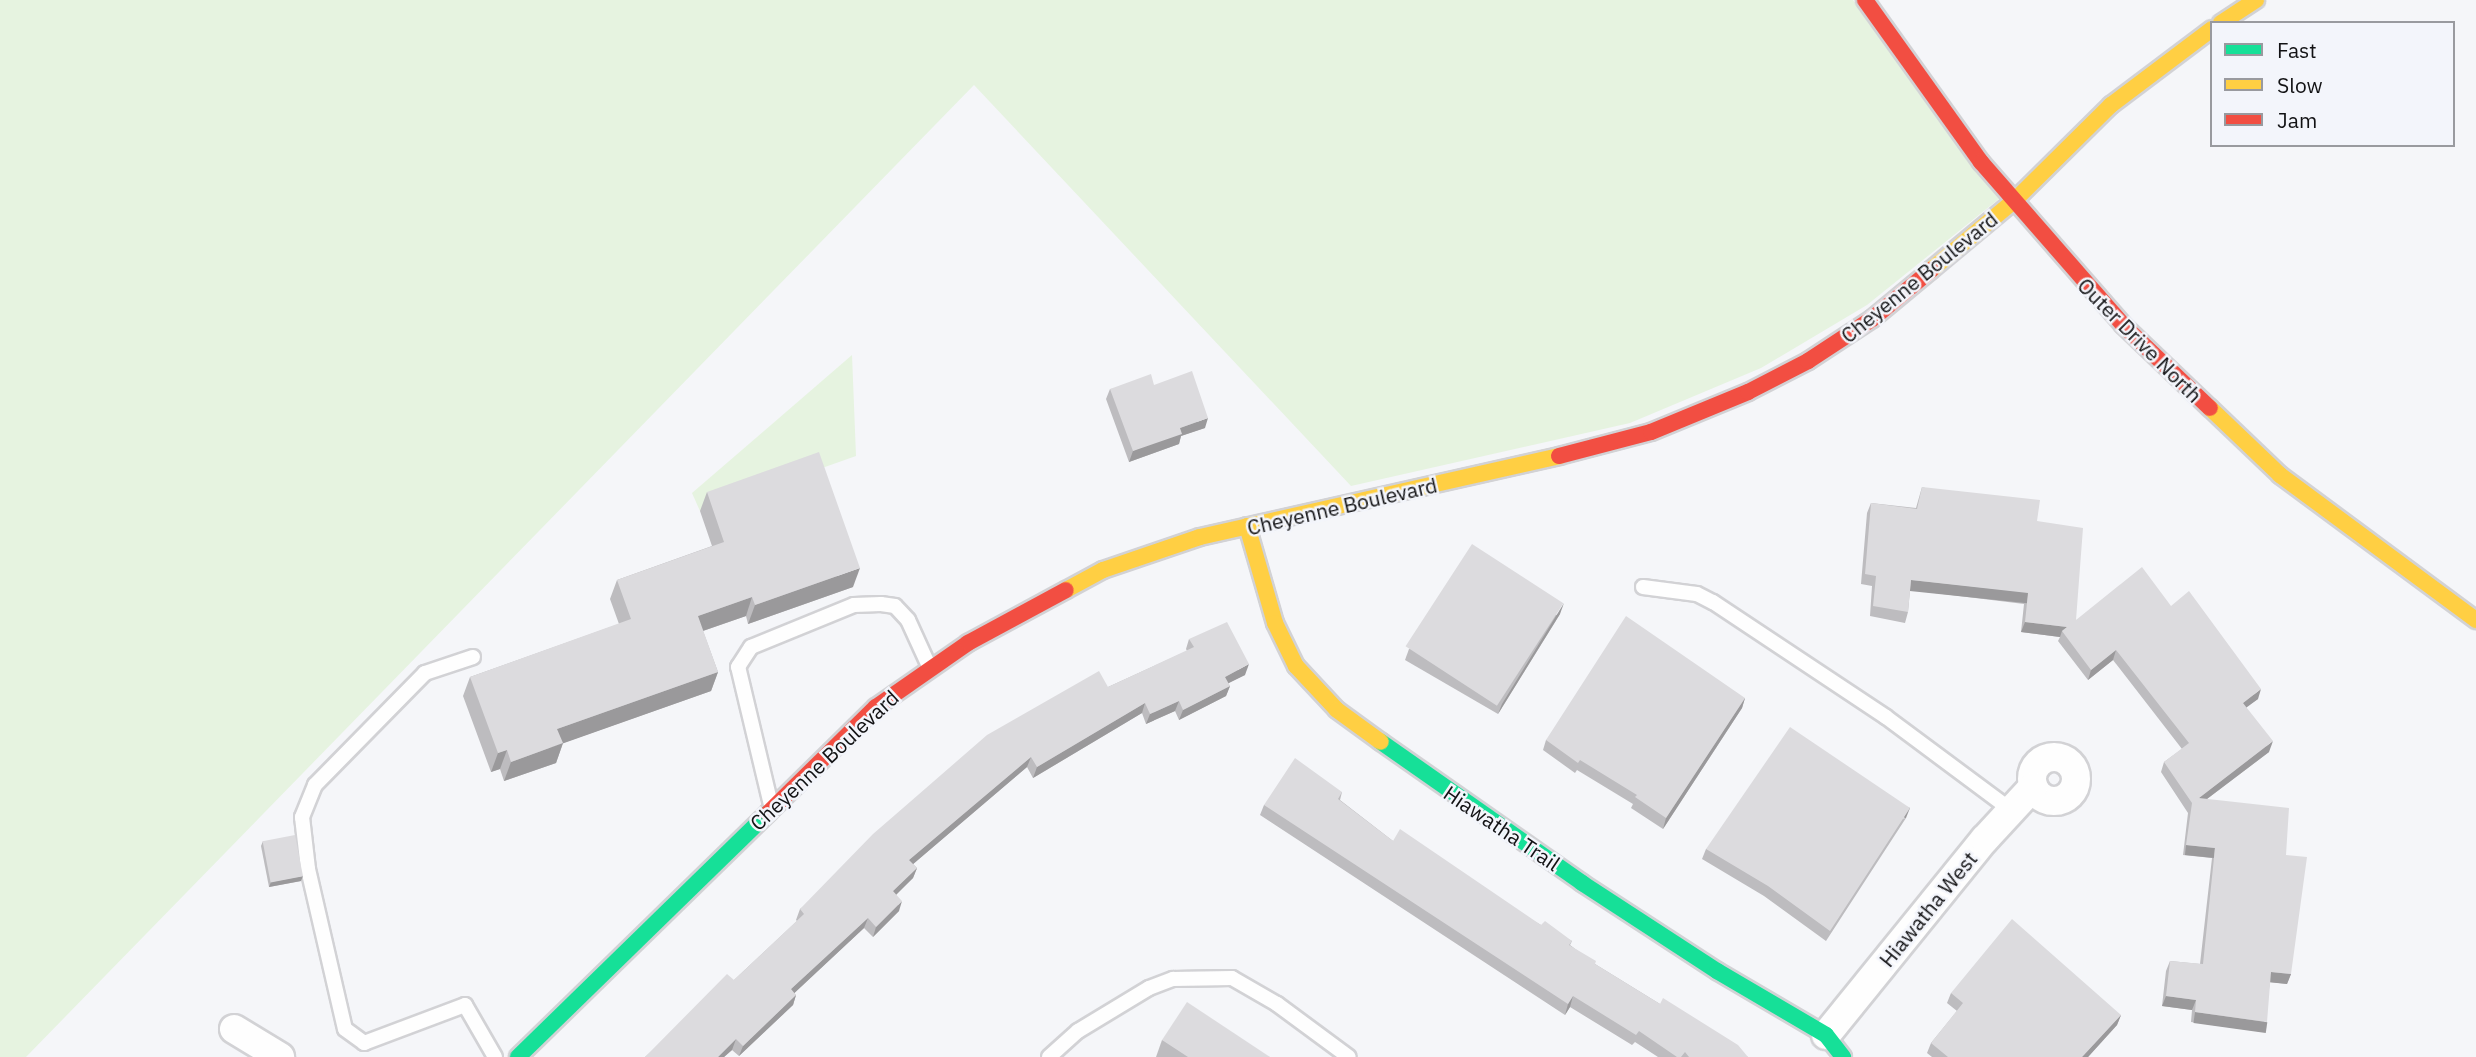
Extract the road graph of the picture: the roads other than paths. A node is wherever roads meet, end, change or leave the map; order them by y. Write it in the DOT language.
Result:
graph roads {
  1 [pos="1865,0"];
  2 [pos="2256,0"];
  3 [pos="2224,21"];
  4 [pos="2210,31"];
  5 [pos="2015,200"];
  6 [pos="1247,526"];
  7 [pos="1643,587"];
  8 [pos="2476,620"];
  9 [pos="473,657"];
  10 [pos="930,668"];
  11 [pos="2032,787"];
  12 [pos="772,807"];
  13 [pos="2011,810"];
  14 [pos="234,1029"];
  15 [pos="1834,1046"];
  16 [pos="280,1057"];
  17 [pos="495,1057"];
  18 [pos="518,1057"];
  19 [pos="1049,1057"];
  20 [pos="1349,1057"];
  1 -- 5 [label="street, Outer Drive North"];
  2 -- 3 [label="street"];
  4 -- 5 [label="street, Cheyenne Boulevard"];
  5 -- 6 [label="street, Cheyenne Boulevard"];
  5 -- 8 [label="street, Outer Drive North"];
  6 -- 10 [label="street, Cheyenne Boulevard"];
  6 -- 15 [label="street, Hiawatha Trail"];
  7 -- 13 [label="lane"];
  9 -- 17 [label="lane"];
  10 -- 12 [label="street, Cheyenne Boulevard"];
  10 -- 12 [label="lane"];
  11 -- 13 [label="street, Hiawatha West"];
  12 -- 18 [label="street, Cheyenne Boulevard"];
  13 -- 15 [label="street, Hiawatha West"];
  14 -- 16 [label="street"];
  19 -- 20 [label="lane"];
}
